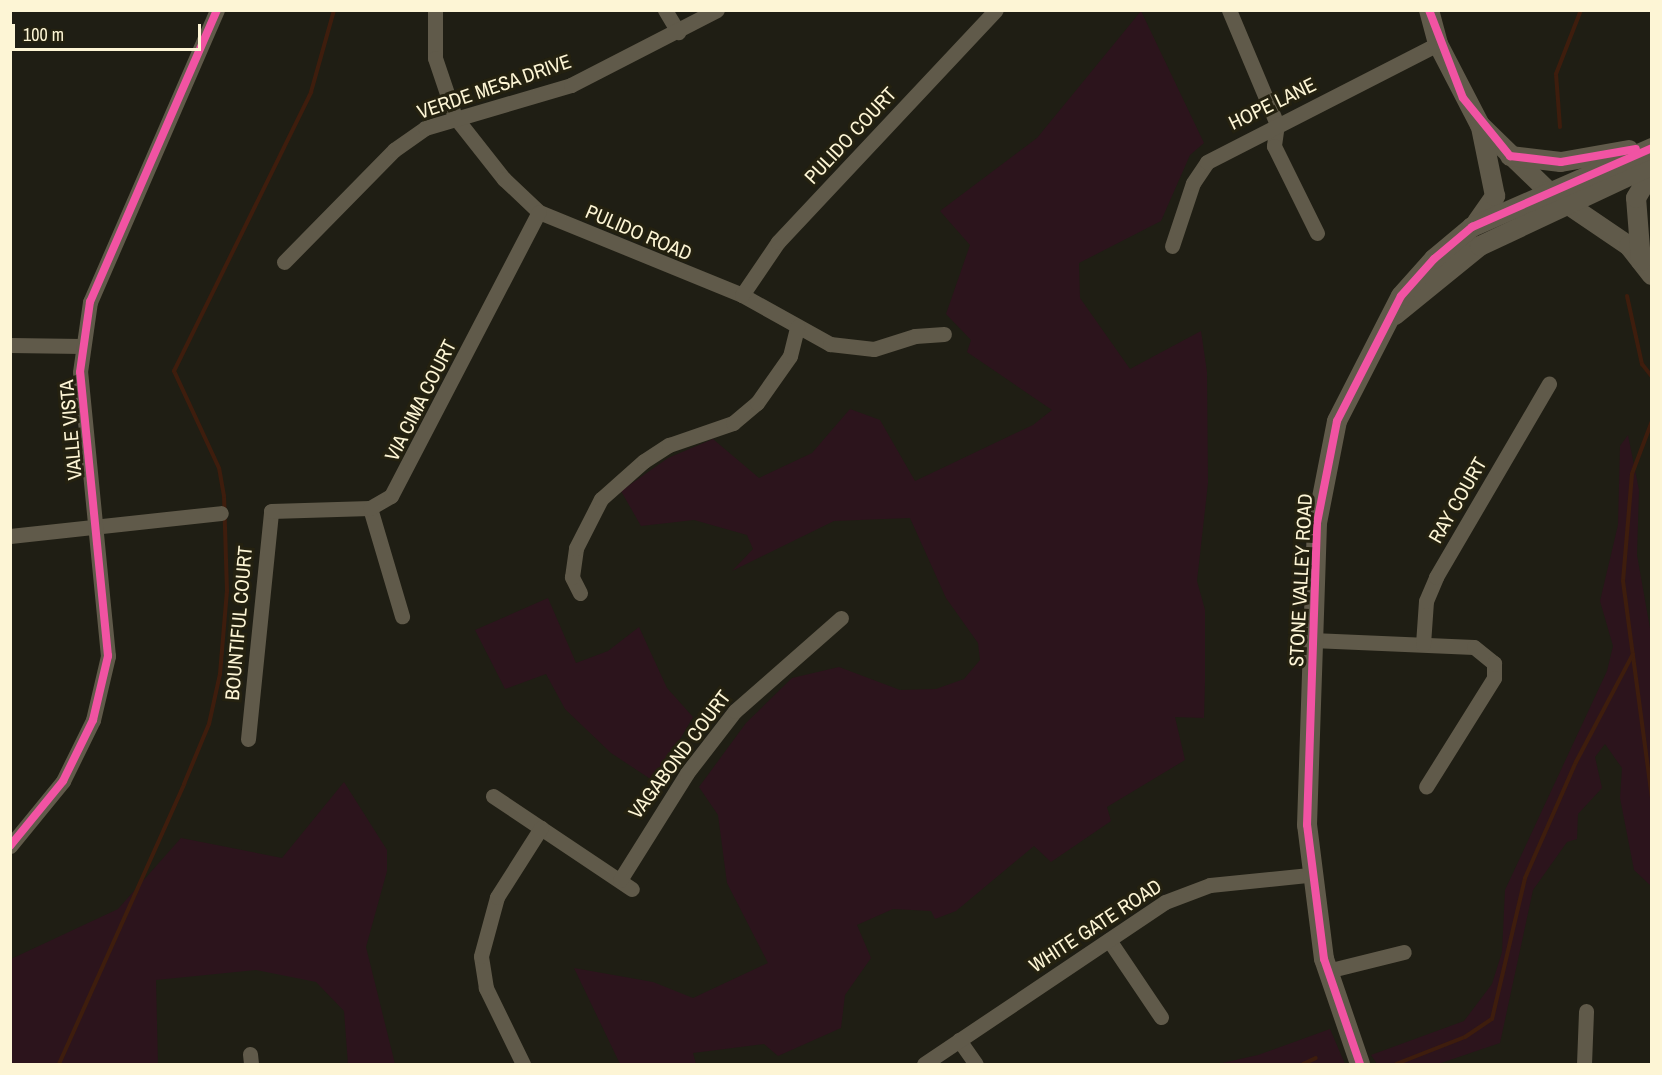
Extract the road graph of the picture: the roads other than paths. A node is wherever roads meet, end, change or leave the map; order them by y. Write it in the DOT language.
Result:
graph roads {
  1 [pos="217,10"];
  2 [pos="435,10"];
  3 [pos="666,10"];
  4 [pos="717,10"];
  5 [pos="996,10"];
  6 [pos="1229,10"];
  7 [pos="1430,10"];
  8 [pos="678,32"];
  9 [pos="1438,44"];
  10 [pos="455,117"];
  11 [pos="1277,124"];
  12 [pos="1480,125"];
  13 [pos="1652,147"];
  14 [pos="1510,156"];
  15 [pos="1652,165"];
  16 [pos="1652,171"];
  17 [pos="1548,191"];
  18 [pos="1565,205"];
  19 [pos="539,212"];
  20 [pos="1472,227"];
  21 [pos="1317,233"];
  22 [pos="1172,246"];
  23 [pos="284,262"];
  24 [pos="1646,268"];
  25 [pos="742,295"];
  26 [pos="1395,315"];
  27 [pos="797,327"];
  28 [pos="944,334"];
  29 [pos="10,345"];
  30 [pos="82,346"];
  31 [pos="1549,384"];
  32 [pos="370,508"];
  33 [pos="221,513"];
  34 [pos="95,525"];
  35 [pos="10,536"];
  36 [pos="580,593"];
  37 [pos="402,616"];
  38 [pos="841,618"];
  39 [pos="1312,640"];
  40 [pos="1423,644"];
  41 [pos="248,739"];
  42 [pos="1426,787"];
  43 [pos="493,796"];
  44 [pos="541,828"];
  45 [pos="10,846"];
  46 [pos="1309,875"];
  47 [pos="1109,940"];
  48 [pos="1404,952"];
  49 [pos="1327,971"];
  50 [pos="1586,1011"];
  51 [pos="1161,1017"];
  52 [pos="959,1040"];
  53 [pos="523,1065"];
  54 [pos="924,1065"];
  55 [pos="976,1065"];
  56 [pos="1360,1065"];
  57 [pos="1584,1065"];
  1 -- 30 [label="street, VALLE VISTA"];
  2 -- 10 [label="street, PULIDO ROAD"];
  3 -- 8 [label="street"];
  4 -- 8 [label="street, VERDE MESA DRIVE"];
  5 -- 25 [label="street, PULIDO COURT"];
  6 -- 11 [label="street"];
  7 -- 9 [label="street"];
  8 -- 10 [label="street, VERDE MESA DRIVE"];
  9 -- 11 [label="street, HOPE LANE"];
  9 -- 12 [label="street"];
  10 -- 19 [label="street, PULIDO ROAD"];
  10 -- 23 [label="street, VERDE MESA DRIVE"];
  11 -- 21 [label="street"];
  11 -- 22 [label="street, HOPE LANE"];
  12 -- 14 [label="street"];
  12 -- 20 [label="street"];
  13 -- 14 [label="street"];
  13 -- 17 [label="street, STONE VALLEY ROAD"];
  14 -- 17 [label="street"];
  15 -- 18 [label="street, STONE VALLEY ROAD"];
  16 -- 24 [label="street"];
  17 -- 18 [label="street"];
  17 -- 20 [label="street, STONE VALLEY ROAD"];
  18 -- 24 [label="street"];
  18 -- 26 [label="street, STONE VALLEY ROAD"];
  19 -- 25 [label="street, PULIDO ROAD"];
  19 -- 32 [label="street, VIA CIMA COURT"];
  20 -- 26 [label="street, STONE VALLEY ROAD"];
  25 -- 27 [label="street, PULIDO ROAD"];
  26 -- 39 [label="street, STONE VALLEY ROAD"];
  27 -- 28 [label="street, PULIDO ROAD"];
  27 -- 36 [label="street"];
  29 -- 30 [label="street"];
  30 -- 34 [label="street, VALLE VISTA"];
  31 -- 40 [label="street, RAY COURT"];
  32 -- 37 [label="street"];
  32 -- 41 [label="street, BOUNTIFUL COURT"];
  33 -- 34 [label="street"];
  34 -- 35 [label="street"];
  34 -- 45 [label="street, VALLE VISTA"];
  38 -- 44 [label="street, VAGABOND COURT"];
  39 -- 40 [label="street"];
  39 -- 46 [label="street, STONE VALLEY ROAD"];
  40 -- 42 [label="street"];
  43 -- 44 [label="street, VAGABOND COURT"];
  44 -- 53 [label="street"];
  46 -- 47 [label="street, WHITE GATE ROAD"];
  46 -- 49 [label="street, STONE VALLEY ROAD"];
  47 -- 51 [label="street"];
  47 -- 52 [label="street, WHITE GATE ROAD"];
  48 -- 49 [label="street"];
  49 -- 56 [label="street, STONE VALLEY ROAD"];
  50 -- 57 [label="street"];
  52 -- 54 [label="street, WHITE GATE ROAD"];
  52 -- 55 [label="street"];
}
